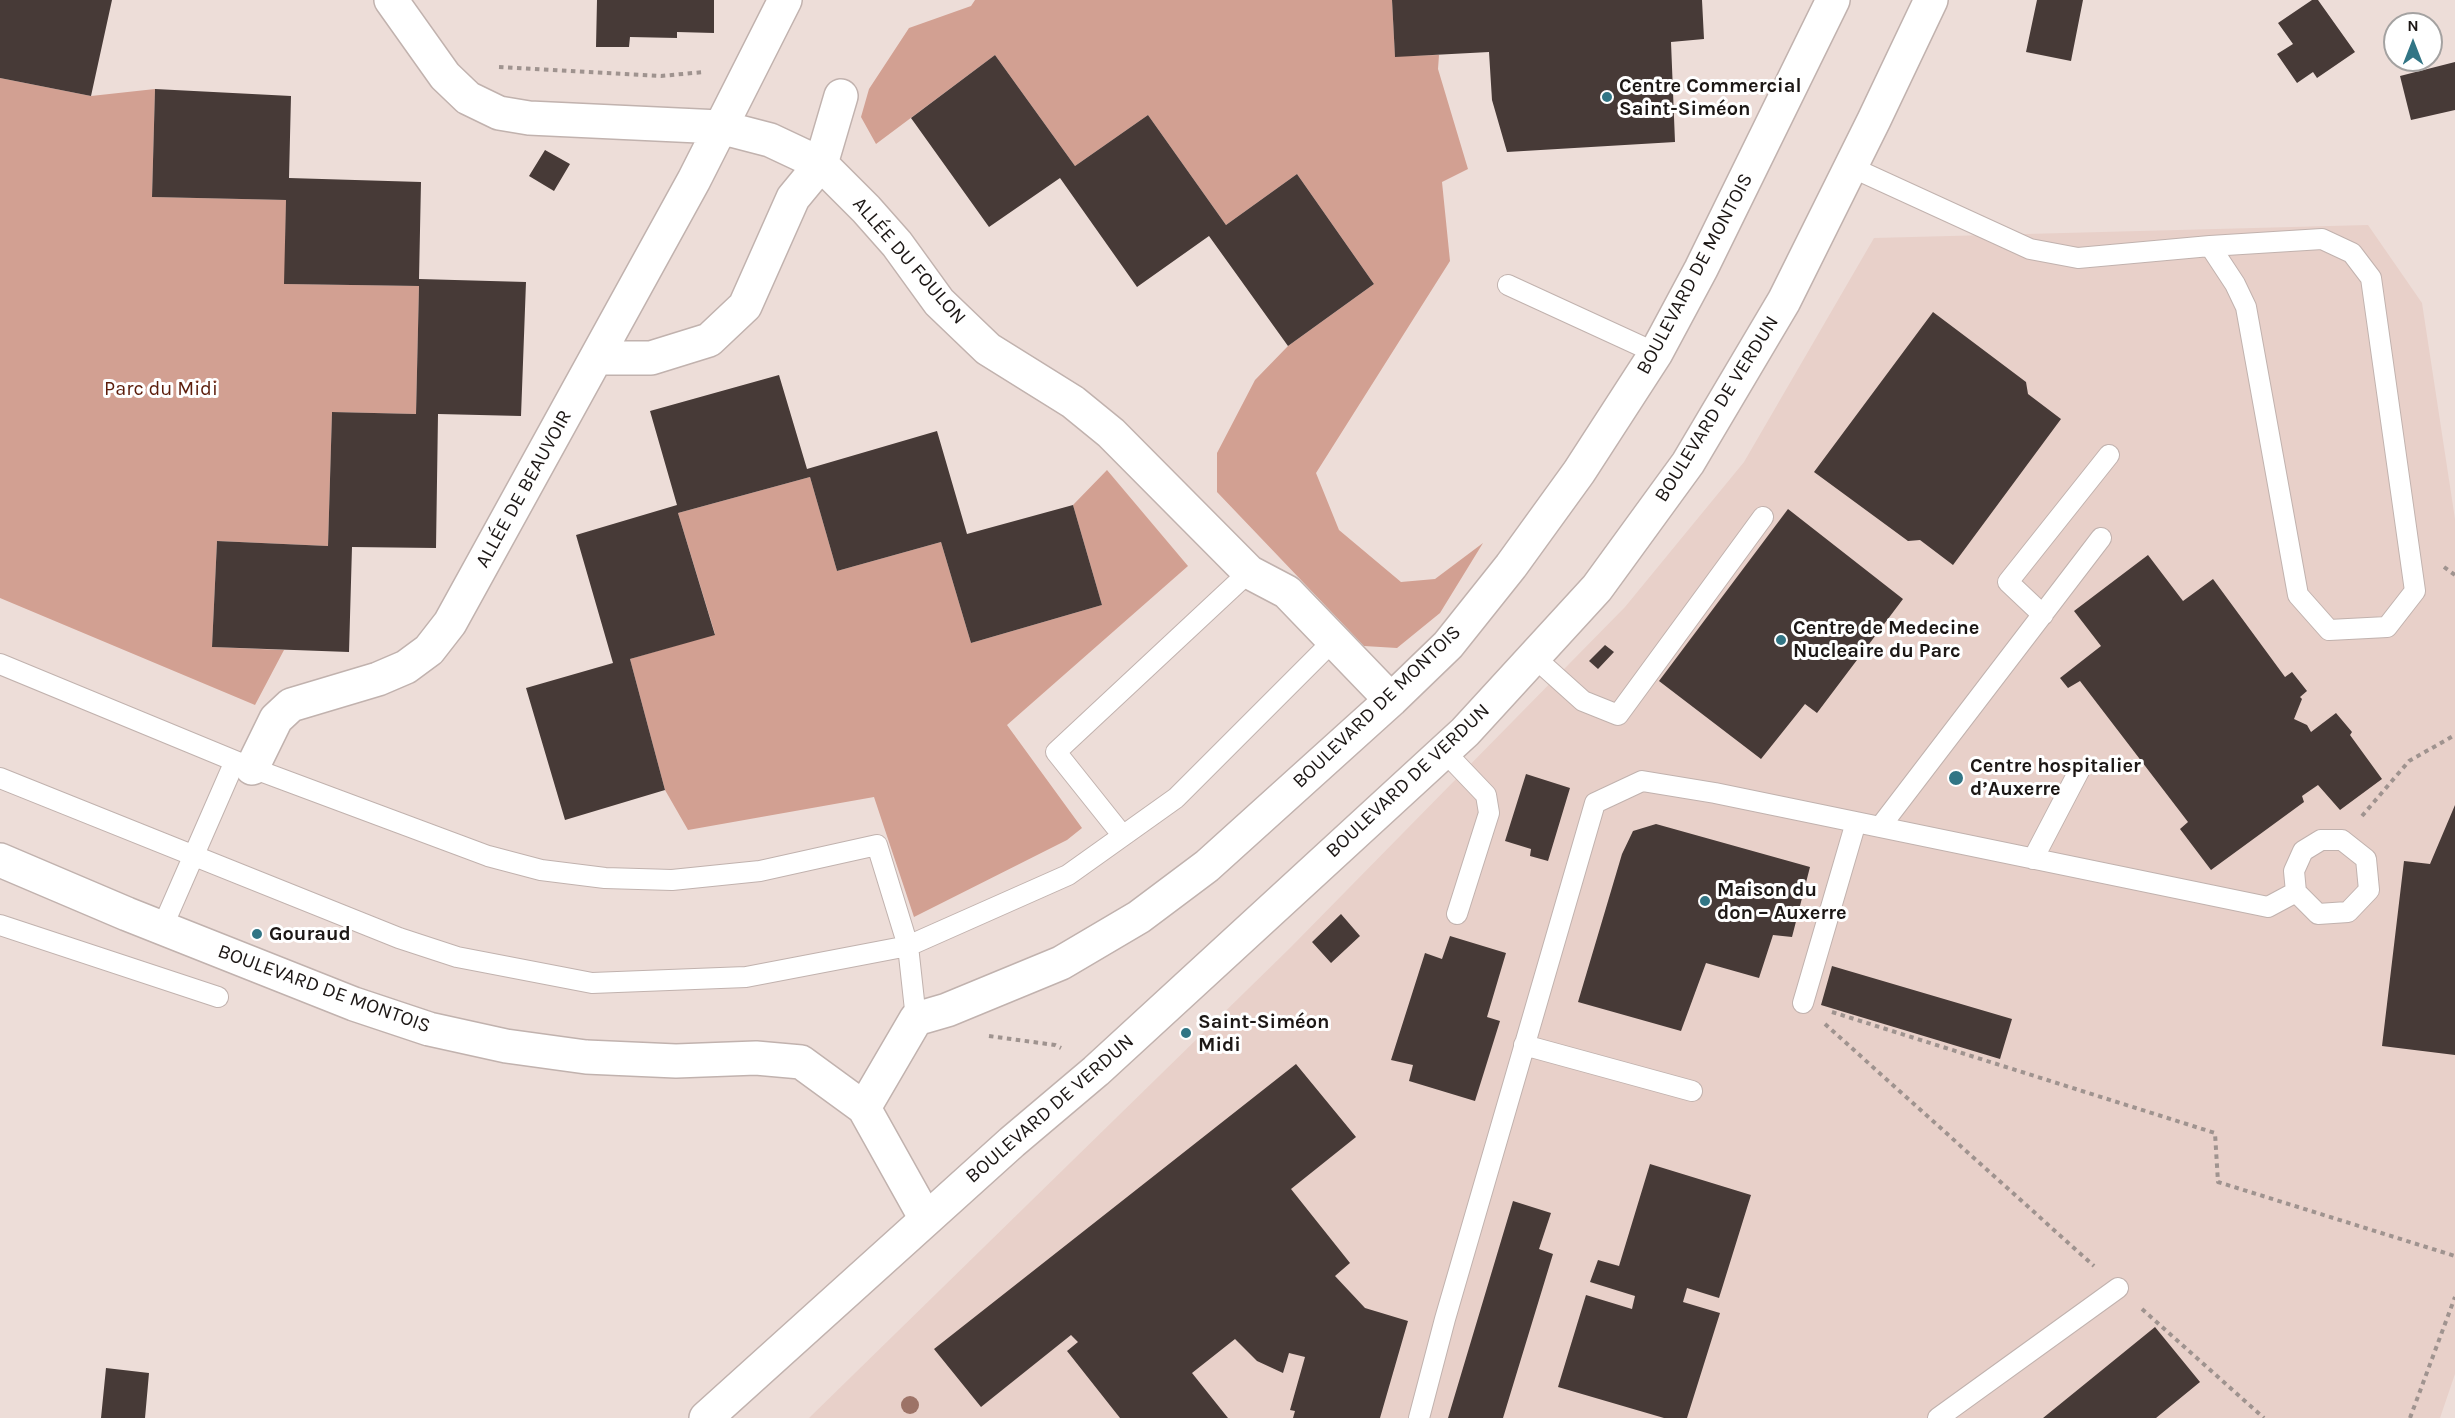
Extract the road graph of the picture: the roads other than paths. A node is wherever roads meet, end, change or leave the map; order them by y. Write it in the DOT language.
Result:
graph roads {
  1 [pos="391,0"];
  2 [pos="785,0"];
  3 [pos="1833,0"];
  4 [pos="1930,0"];
  5 [pos="841,96"];
  6 [pos="720,128"];
  7 [pos="821,164"];
  8 [pos="1851,167"];
  9 [pos="2210,246"];
  10 [pos="1508,285"];
  11 [pos="1656,353"];
  12 [pos="597,358"];
  13 [pos="2109,455"];
  14 [pos="1763,517"];
  15 [pos="2101,538"];
  16 [pos="1249,572"];
  17 [pos="2043,615"];
  18 [pos="1334,640"];
  19 [pos="1534,657"];
  20 [pos="0,664"];
  21 [pos="1391,700"];
  22 [pos="1444,751"];
  23 [pos="244,764"];
  24 [pos="2079,771"];
  25 [pos="0,778"];
  26 [pos="1856,822"];
  27 [pos="1880,827"];
  28 [pos="1123,836"];
  29 [pos="194,857"];
  30 [pos="2033,859"];
  31 [pos="0,860"];
  32 [pos="2296,892"];
  33 [pos="1457,914"];
  34 [pos="0,925"];
  35 [pos="162,928"];
  36 [pos="908,946"];
  37 [pos="218,997"];
  38 [pos="1803,1003"];
  39 [pos="931,1014"];
  40 [pos="1524,1046"];
  41 [pos="1692,1091"];
  42 [pos="864,1108"];
  43 [pos="926,1219"];
  44 [pos="2118,1288"];
  45 [pos="706,1418"];
  46 [pos="1419,1418"];
  47 [pos="1938,1418"];
  1 -- 6 [label="street, ALLÉE DU FOULON"];
  2 -- 6 [label="street, ALLÉE DE BEAUVOIR"];
  3 -- 11 [label="street, BOULEVARD DE MONTOIS"];
  4 -- 8 [label="street, BOULEVARD DE VERDUN"];
  5 -- 7 [label="street"];
  6 -- 7 [label="street, ALLÉE DU FOULON"];
  6 -- 12 [label="street, ALLÉE DE BEAUVOIR"];
  7 -- 12 [label="street"];
  7 -- 16 [label="street, ALLÉE DU FOULON"];
  8 -- 9 [label="lane"];
  8 -- 19 [label="street, BOULEVARD DE VERDUN"];
  9 -- 9 [label="lane"];
  10 -- 11 [label="lane"];
  11 -- 21 [label="street, BOULEVARD DE MONTOIS"];
  12 -- 23 [label="street, ALLÉE DE BEAUVOIR"];
  13 -- 17 [label="lane"];
  14 -- 19 [label="lane"];
  15 -- 17 [label="lane"];
  16 -- 18 [label="street, ALLÉE DU FOULON"];
  16 -- 28 [label="lane"];
  17 -- 27 [label="lane"];
  18 -- 21 [label="street, ALLÉE DU FOULON"];
  18 -- 28 [label="lane"];
  19 -- 22 [label="street, BOULEVARD DE VERDUN"];
  20 -- 23 [label="lane"];
  21 -- 39 [label="street, BOULEVARD DE MONTOIS"];
  22 -- 33 [label="lane"];
  22 -- 43 [label="street, BOULEVARD DE VERDUN"];
  23 -- 29 [label="lane"];
  23 -- 36 [label="lane"];
  24 -- 30 [label="lane"];
  25 -- 29 [label="lane"];
  26 -- 27 [label="lane"];
  26 -- 38 [label="lane"];
  26 -- 40 [label="lane"];
  27 -- 30 [label="lane"];
  28 -- 36 [label="lane"];
  29 -- 35 [label="lane"];
  29 -- 36 [label="lane"];
  30 -- 32 [label="lane"];
  31 -- 35 [label="street, BOULEVARD DE MONTOIS"];
  32 -- 32 [label="lane"];
  34 -- 37 [label="lane"];
  35 -- 42 [label="street, BOULEVARD DE MONTOIS"];
  36 -- 39 [label="lane"];
  39 -- 42 [label="street"];
  40 -- 41 [label="lane"];
  40 -- 46 [label="lane"];
  42 -- 43 [label="street, BOULEVARD DE MONTOIS"];
  43 -- 45 [label="street, BOULEVARD DE VERDUN"];
  44 -- 47 [label="lane"];
}
